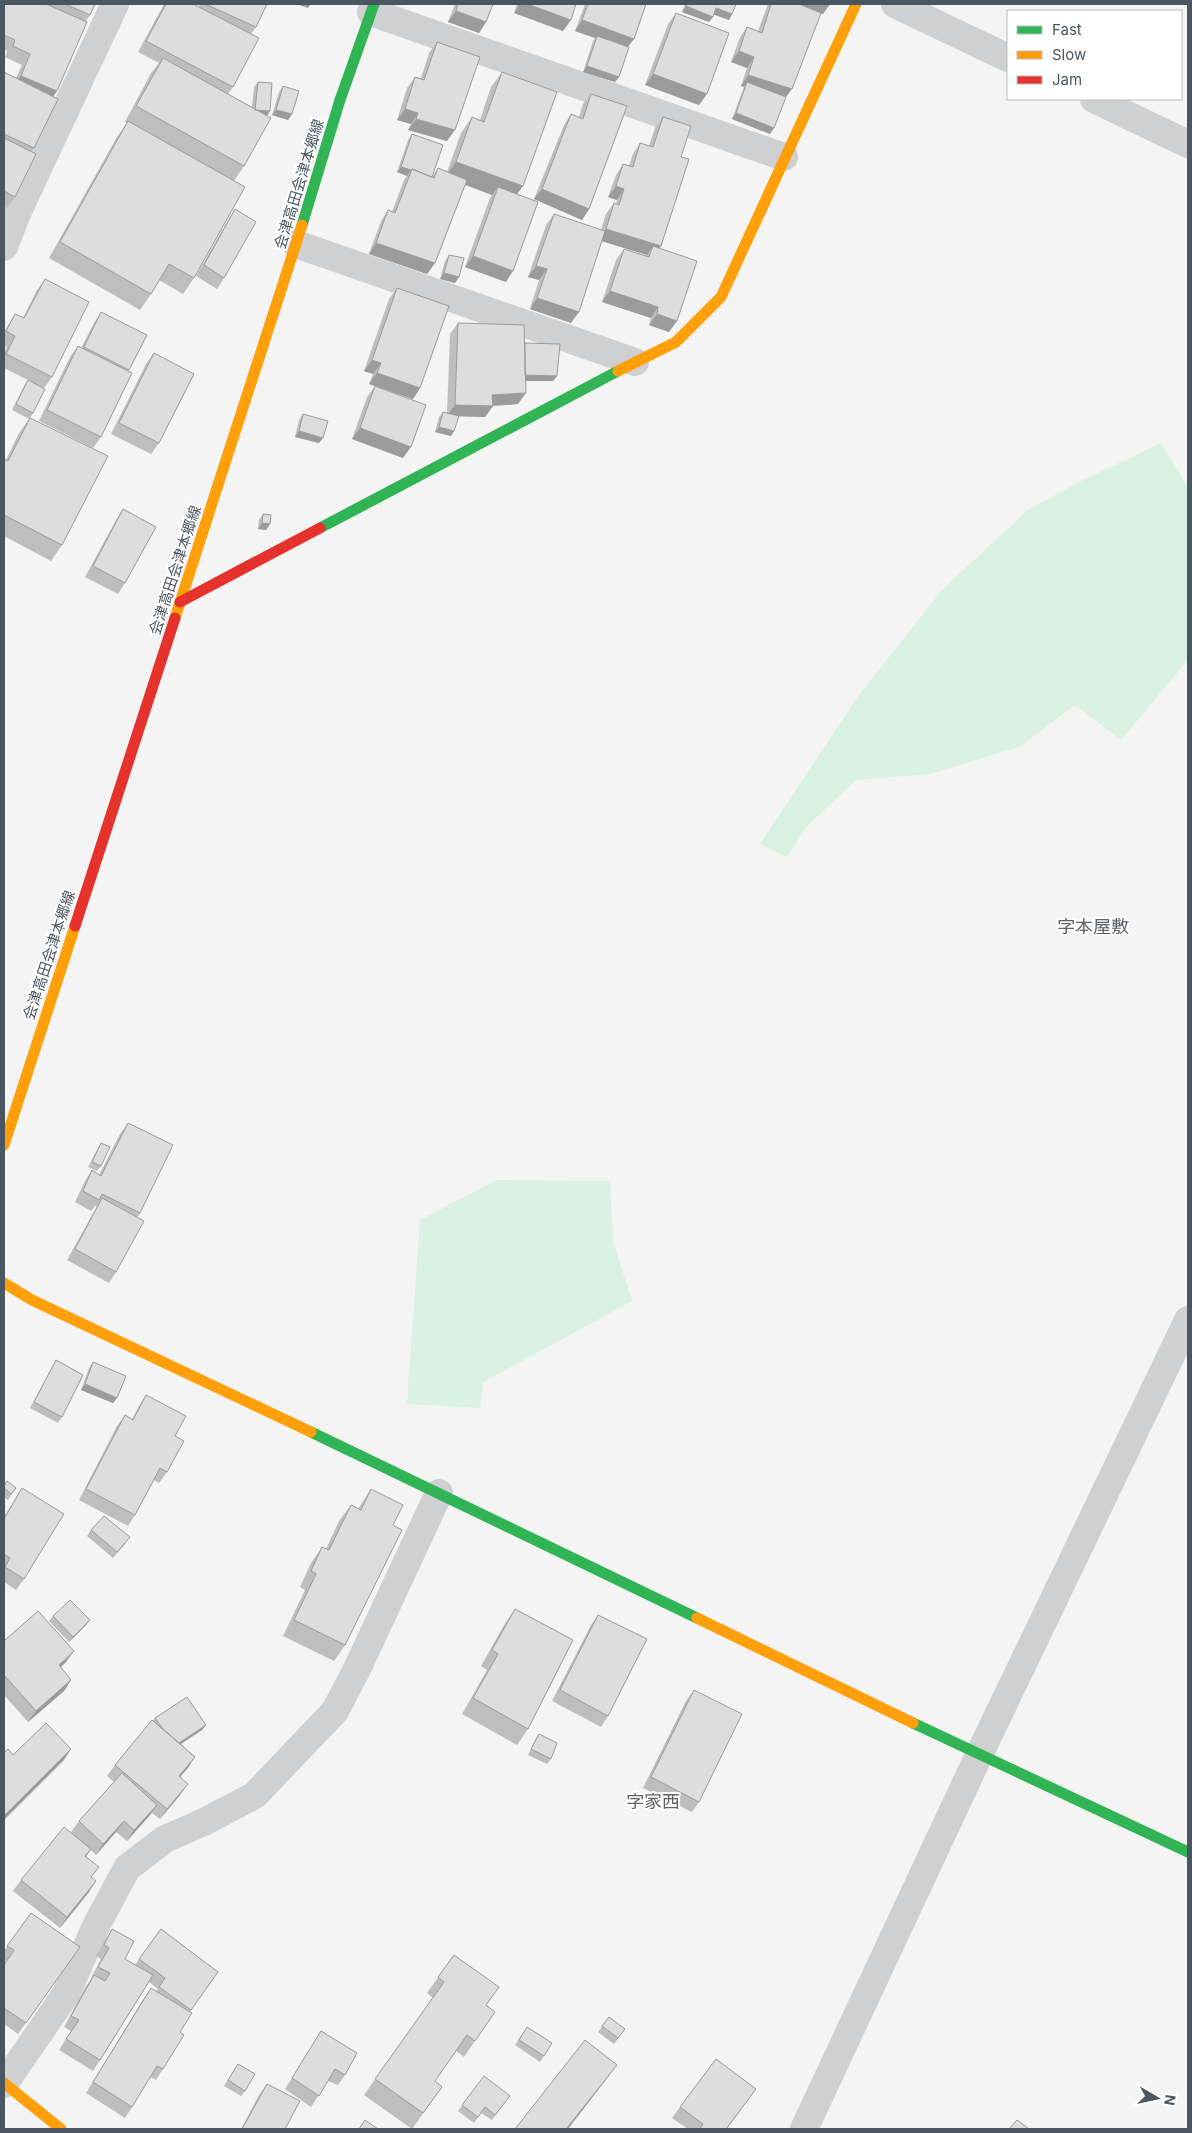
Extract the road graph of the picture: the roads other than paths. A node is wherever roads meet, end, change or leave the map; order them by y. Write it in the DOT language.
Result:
graph roads {
  1 [pos="115,4"];
  2 [pos="856,4"];
  3 [pos="896,4"];
  4 [pos="373,8"];
  5 [pos="1007,58"];
  6 [pos="1096,100"];
  7 [pos="1188,144"];
  8 [pos="784,157"];
  9 [pos="296,244"];
  10 [pos="4,246"];
  11 [pos="635,362"];
  12 [pos="180,602"];
  13 [pos="4,1145"];
  14 [pos="4,1283"];
  15 [pos="1188,1320"];
  16 [pos="439,1493"];
  17 [pos="978,1755"];
  18 [pos="1188,1852"];
  19 [pos="4,2083"];
  20 [pos="61,2129"];
  21 [pos="804,2129"];
  1 -- 10 [label="street"];
  2 -- 8 [label="street"];
  3 -- 5 [label="street"];
  4 -- 8 [label="street"];
  4 -- 9 [label="street, 会津高田会津本郷線"];
  6 -- 7 [label="street"];
  8 -- 11 [label="street"];
  9 -- 11 [label="street"];
  9 -- 12 [label="street, 会津高田会津本郷線"];
  11 -- 12 [label="street"];
  12 -- 13 [label="street, 会津高田会津本郷線"];
  14 -- 16 [label="street"];
  15 -- 17 [label="street"];
  16 -- 17 [label="street"];
  16 -- 19 [label="street"];
  17 -- 18 [label="street"];
  17 -- 21 [label="street"];
  19 -- 20 [label="street"];
}
